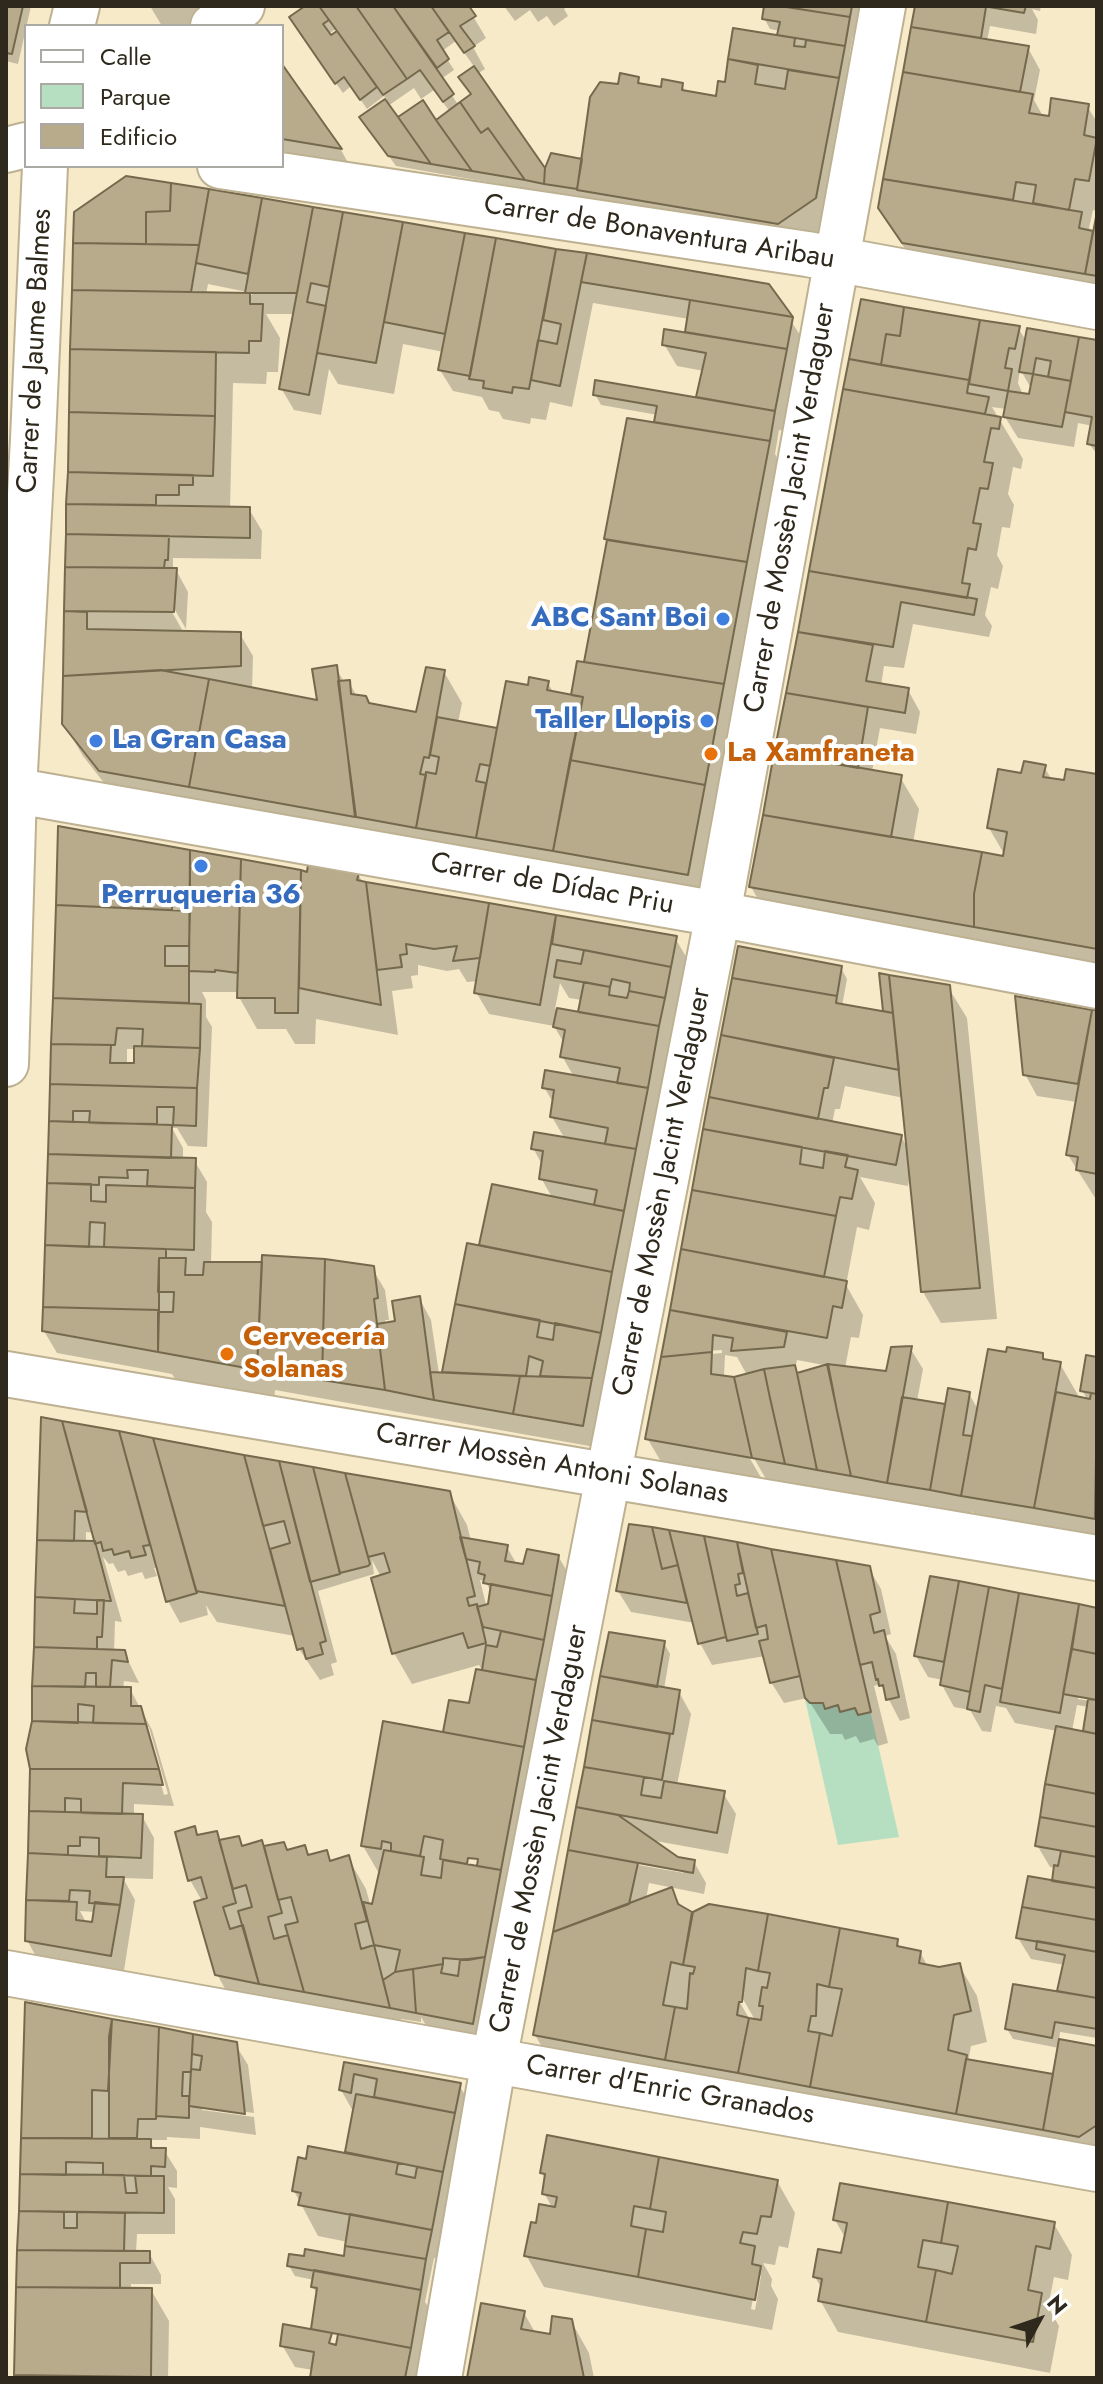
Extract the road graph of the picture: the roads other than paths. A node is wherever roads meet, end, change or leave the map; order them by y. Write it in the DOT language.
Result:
graph roads {
  1 [pos="242,6"];
  2 [pos="883,6"];
  3 [pos="216,24"];
  4 [pos="45,168"];
  5 [pos="233,168"];
  6 [pos="836,259"];
  7 [pos="1097,307"];
  8 [pos="10,790"];
  9 [pos="718,914"];
  10 [pos="1097,986"];
  11 [pos="6,1064"];
  12 [pos="6,1374"];
  13 [pos="609,1474"];
  14 [pos="1097,1558"];
  15 [pos="6,1973"];
  16 [pos="494,2060"];
  17 [pos="1097,2169"];
  18 [pos="439,2378"];
  1 -- 3 [label="street"];
  2 -- 6 [label="street, Carrer de Mossèn Jacint Verdaguer"];
  4 -- 8 [label="street, Carrer de Jaume Balmes"];
  5 -- 6 [label="street, Carrer de Bonaventura Aribau"];
  6 -- 7 [label="street, Carrer de Bonaventura Aribau"];
  6 -- 9 [label="street, Carrer de Mossèn Jacint Verdaguer"];
  8 -- 9 [label="street, Carrer de Dídac Priu"];
  8 -- 11 [label="street, Carrer de Jaume Balmes"];
  9 -- 10 [label="street, Carrer de Dídac Priu"];
  9 -- 13 [label="street, Carrer de Mossèn Jacint Verdaguer"];
  12 -- 13 [label="street, Carrer Mossèn Antoni Solanas"];
  13 -- 14 [label="street, Carrer Mossèn Antoni Solanas"];
  13 -- 16 [label="street, Carrer de Mossèn Jacint Verdaguer"];
  15 -- 16 [label="street, Carrer d'Enric Granados"];
  16 -- 17 [label="street, Carrer d'Enric Granados"];
  16 -- 18 [label="street, Carrer de Mossèn Jacint Verdaguer"];
}
